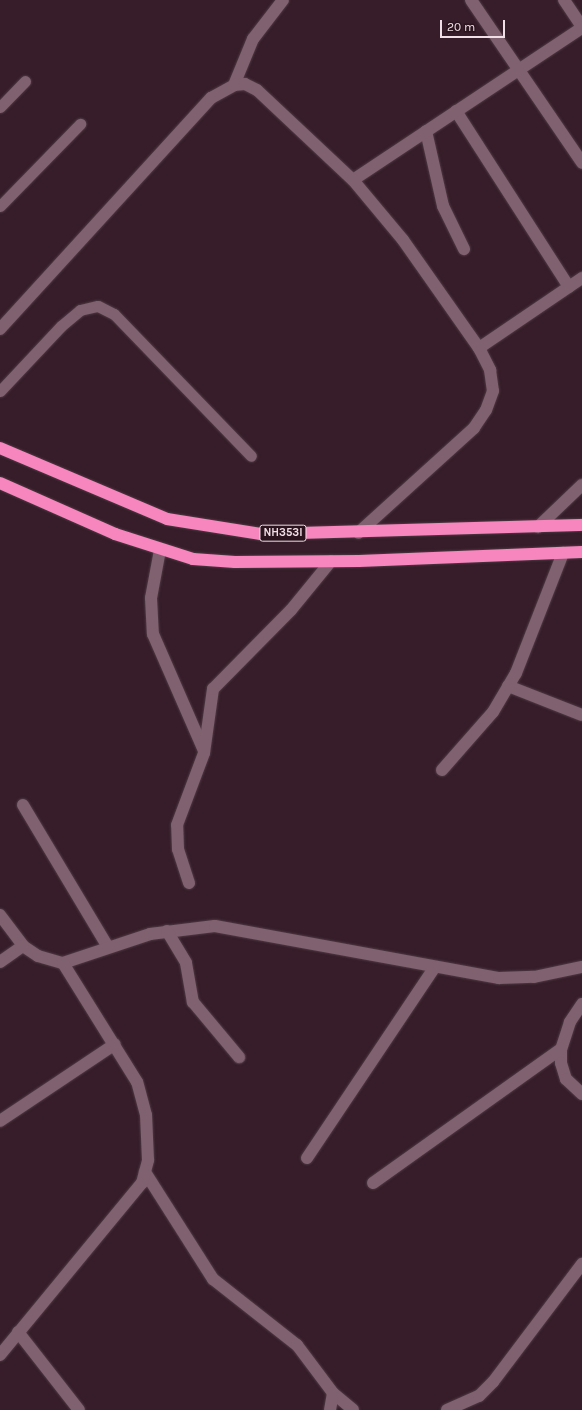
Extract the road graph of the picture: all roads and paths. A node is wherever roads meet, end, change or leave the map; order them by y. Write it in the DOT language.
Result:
graph roads {
  1 [pos="283,0"];
  2 [pos="471,0"];
  3 [pos="564,0"];
  4 [pos="582,27"];
  5 [pos="519,70"];
  6 [pos="25,81"];
  7 [pos="234,85"];
  8 [pos="0,107"];
  9 [pos="456,111"];
  10 [pos="80,124"];
  11 [pos="426,131"];
  12 [pos="582,163"];
  13 [pos="353,180"];
  14 [pos="0,206"];
  15 [pos="464,249"];
  16 [pos="582,278"];
  17 [pos="569,287"];
  18 [pos="0,329"];
  19 [pos="479,348"];
  20 [pos="0,391"];
  21 [pos="0,448"];
  22 [pos="251,456"];
  23 [pos="0,483"];
  24 [pos="582,485"];
  25 [pos="582,525"];
  26 [pos="538,527"];
  27 [pos="358,532"];
  28 [pos="160,550"];
  29 [pos="582,552"];
  30 [pos="563,553"];
  31 [pos="331,561"];
  32 [pos="508,686"];
  33 [pos="582,716"];
  34 [pos="204,753"];
  35 [pos="442,770"];
  36 [pos="23,805"];
  37 [pos="189,883"];
  38 [pos="0,915"];
  39 [pos="167,931"];
  40 [pos="23,946"];
  41 [pos="108,947"];
  42 [pos="0,962"];
  43 [pos="63,963"];
  44 [pos="582,967"];
  45 [pos="434,968"];
  46 [pos="582,1004"];
  47 [pos="115,1044"];
  48 [pos="561,1048"];
  49 [pos="239,1057"];
  50 [pos="582,1094"];
  51 [pos="0,1121"];
  52 [pos="307,1158"];
  53 [pos="145,1172"];
  54 [pos="373,1182"];
  55 [pos="582,1264"];
  56 [pos="18,1332"];
  57 [pos="0,1355"];
  58 [pos="333,1393"];
  59 [pos="79,1410"];
  60 [pos="330,1410"];
  61 [pos="353,1410"];
  62 [pos="447,1410"];
  1 -- 7 [label="street"];
  2 -- 5 [label="street"];
  3 -- 4 [label="street"];
  4 -- 5 [label="street"];
  5 -- 9 [label="street"];
  5 -- 12 [label="street"];
  6 -- 8 [label="lane"];
  7 -- 13 [label="street"];
  7 -- 18 [label="street"];
  9 -- 11 [label="street"];
  9 -- 17 [label="street"];
  10 -- 14 [label="lane"];
  11 -- 13 [label="street"];
  11 -- 15 [label="street"];
  13 -- 19 [label="street"];
  16 -- 17 [label="street"];
  17 -- 19 [label="street"];
  19 -- 27 [label="street"];
  20 -- 22 [label="lane"];
  21 -- 27 [label="highway, NH353I"];
  23 -- 28 [label="highway"];
  24 -- 26 [label="street"];
  25 -- 26 [label="highway, NH353I"];
  26 -- 27 [label="highway, NH353I"];
  28 -- 31 [label="highway"];
  28 -- 34 [label="street"];
  29 -- 30 [label="highway"];
  30 -- 31 [label="highway"];
  30 -- 32 [label="street"];
  31 -- 34 [label="street"];
  32 -- 33 [label="street"];
  32 -- 35 [label="street"];
  34 -- 37 [label="street"];
  36 -- 41 [label="street"];
  38 -- 40 [label="street"];
  39 -- 41 [label="street"];
  39 -- 45 [label="street"];
  39 -- 49 [label="street"];
  40 -- 42 [label="street"];
  40 -- 43 [label="street"];
  41 -- 43 [label="street"];
  43 -- 47 [label="street"];
  44 -- 45 [label="street"];
  45 -- 52 [label="street"];
  46 -- 48 [label="street"];
  47 -- 51 [label="street"];
  47 -- 53 [label="street"];
  48 -- 50 [label="street"];
  48 -- 54 [label="street"];
  53 -- 56 [label="street"];
  53 -- 58 [label="street"];
  55 -- 62 [label="street"];
  56 -- 57 [label="street"];
  56 -- 59 [label="street"];
  58 -- 60 [label="street"];
  58 -- 61 [label="street"];
}
